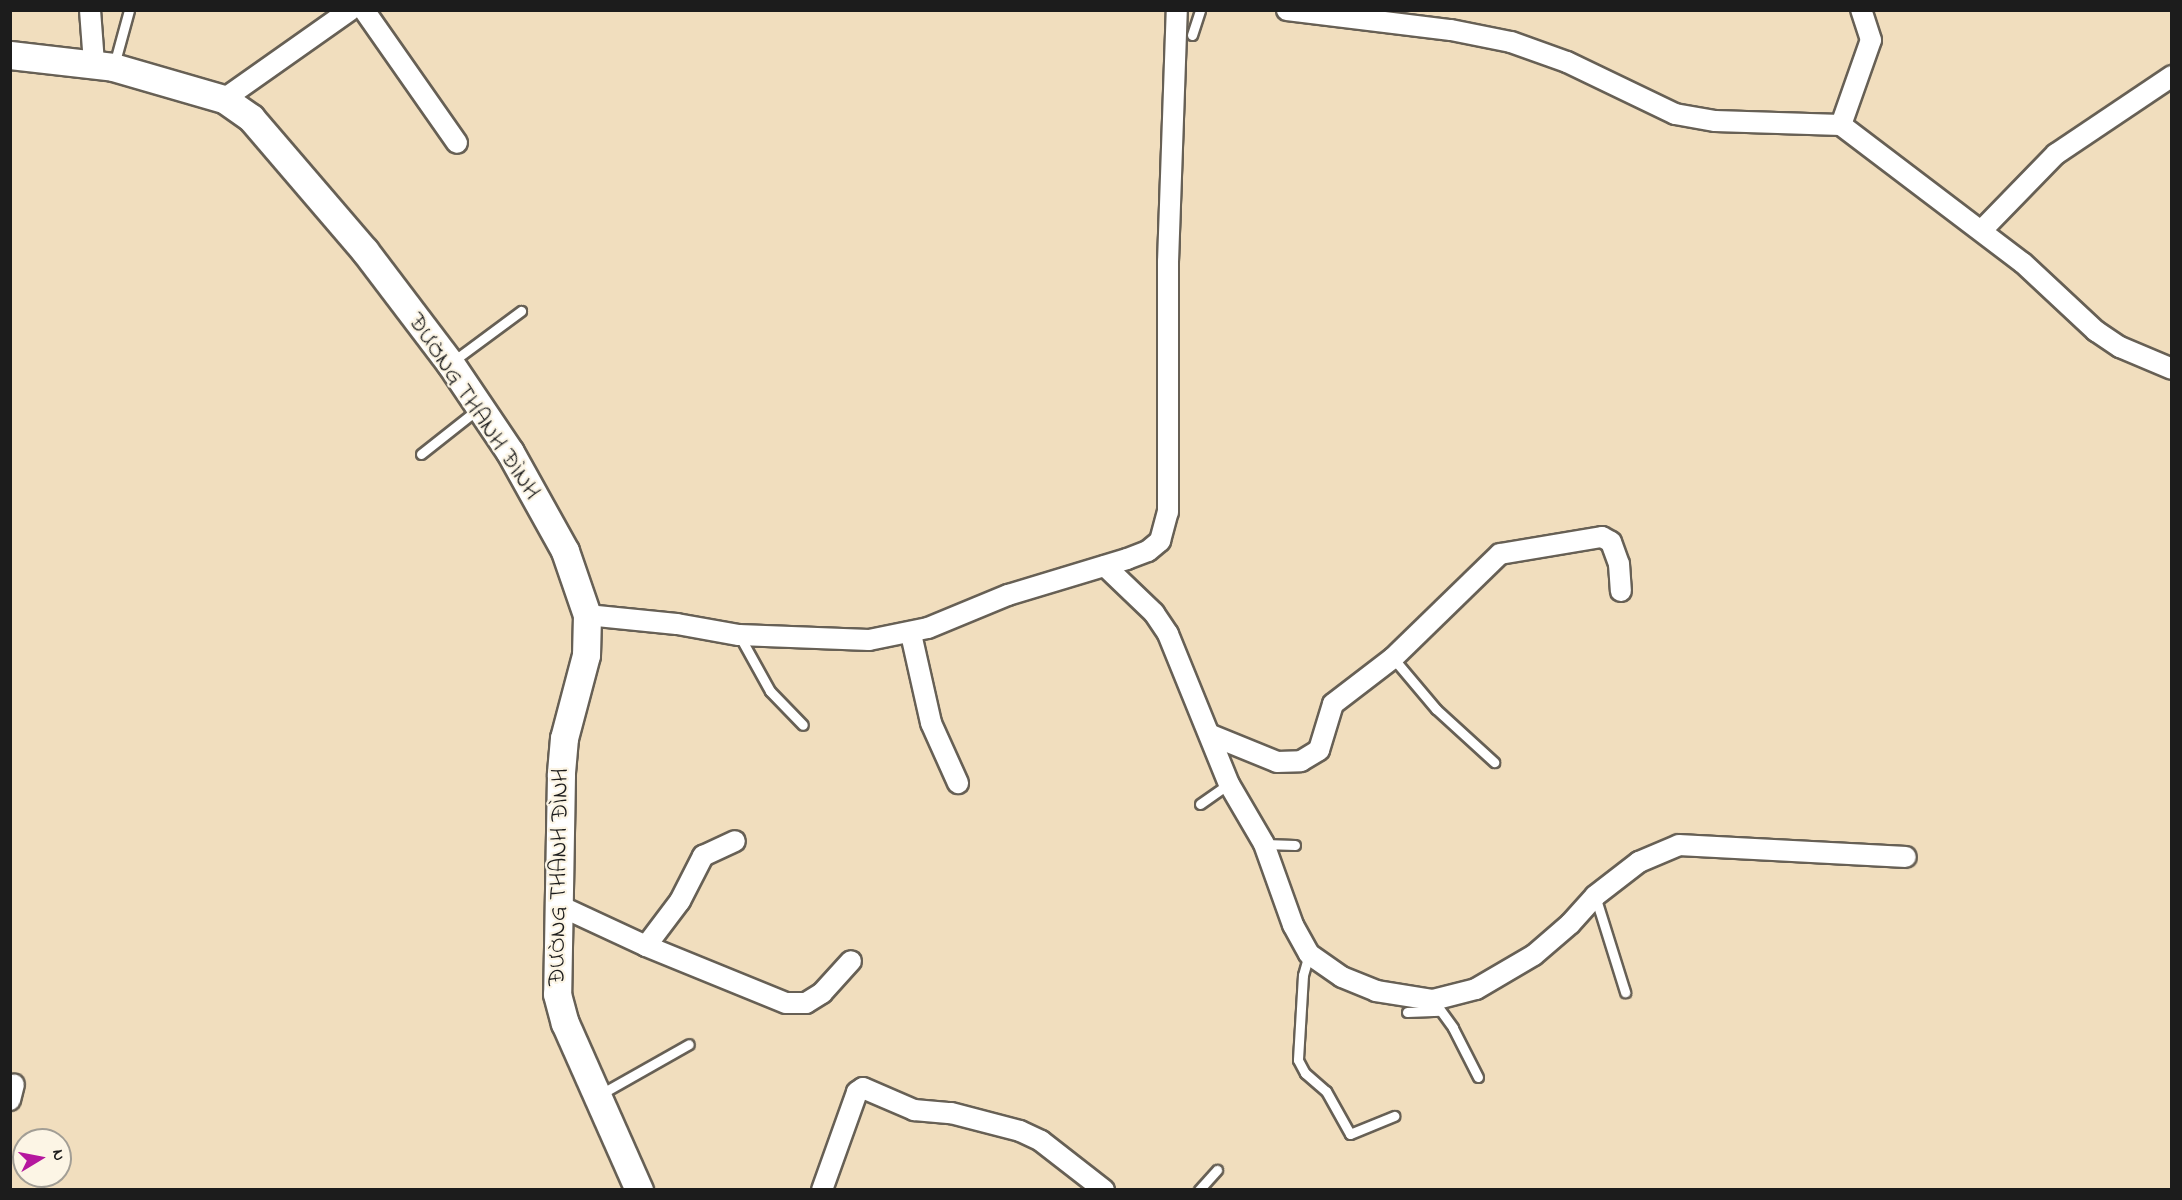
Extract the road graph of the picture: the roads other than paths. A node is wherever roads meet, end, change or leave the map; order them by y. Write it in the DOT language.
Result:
graph roads {
  1 [pos="90,10"];
  2 [pos="129,10"];
  3 [pos="350,10"];
  4 [pos="364,10"];
  5 [pos="1177,10"];
  6 [pos="1200,10"];
  7 [pos="1287,10"];
  8 [pos="1861,10"];
  9 [pos="1192,35"];
  10 [pos="10,55"];
  11 [pos="104,65"];
  12 [pos="2172,76"];
  13 [pos="224,99"];
  14 [pos="1840,125"];
  15 [pos="457,143"];
  16 [pos="1982,230"];
  17 [pos="521,311"];
  18 [pos="450,363"];
  19 [pos="2172,369"];
  20 [pos="480,408"];
  21 [pos="421,454"];
  22 [pos="1105,566"];
  23 [pos="1621,591"];
  24 [pos="586,615"];
  25 [pos="911,634"];
  26 [pos="738,635"];
  27 [pos="1393,658"];
  28 [pos="803,725"];
  29 [pos="1211,735"];
  30 [pos="1494,762"];
  31 [pos="958,783"];
  32 [pos="1229,784"];
  33 [pos="1200,804"];
  34 [pos="735,841"];
  35 [pos="1264,844"];
  36 [pos="1295,845"];
  37 [pos="1906,857"];
  38 [pos="1595,896"];
  39 [pos="560,906"];
  40 [pos="646,946"];
  41 [pos="1309,954"];
  42 [pos="851,960"];
  43 [pos="1625,992"];
  44 [pos="1437,1005"];
  45 [pos="1407,1012"];
  46 [pos="689,1044"];
  47 [pos="1478,1077"];
  48 [pos="597,1096"];
  49 [pos="1394,1116"];
  50 [pos="1217,1170"];
  51 [pos="639,1190"];
  52 [pos="822,1190"];
  53 [pos="1104,1190"];
  54 [pos="1199,1190"];
  1 -- 11 [label="street"];
  2 -- 11 [label="lane"];
  3 -- 13 [label="street"];
  4 -- 15 [label="street"];
  5 -- 22 [label="street"];
  6 -- 9 [label="lane"];
  7 -- 14 [label="street"];
  8 -- 14 [label="street"];
  10 -- 11 [label="street, ĐƯỜNG THANH ĐÌNH"];
  11 -- 13 [label="street, ĐƯỜNG THANH ĐÌNH"];
  12 -- 16 [label="street"];
  13 -- 18 [label="street, ĐƯỜNG THANH ĐÌNH"];
  14 -- 16 [label="street"];
  16 -- 19 [label="street"];
  17 -- 18 [label="lane"];
  18 -- 20 [label="street, ĐƯỜNG THANH ĐÌNH"];
  20 -- 21 [label="lane"];
  20 -- 24 [label="street, ĐƯỜNG THANH ĐÌNH"];
  22 -- 25 [label="street"];
  22 -- 29 [label="street"];
  23 -- 27 [label="street"];
  24 -- 26 [label="street"];
  24 -- 39 [label="street, ĐƯỜNG THANH ĐÌNH"];
  25 -- 26 [label="street"];
  25 -- 31 [label="street"];
  26 -- 28 [label="lane"];
  27 -- 29 [label="street"];
  27 -- 30 [label="lane"];
  29 -- 32 [label="street"];
  32 -- 33 [label="lane"];
  32 -- 35 [label="street"];
  34 -- 40 [label="street"];
  35 -- 36 [label="lane"];
  35 -- 41 [label="street"];
  37 -- 38 [label="street"];
  38 -- 43 [label="lane"];
  38 -- 44 [label="street"];
  39 -- 40 [label="street"];
  39 -- 48 [label="street, ĐƯỜNG THANH ĐÌNH"];
  40 -- 42 [label="street"];
  41 -- 44 [label="street"];
  41 -- 49 [label="lane"];
  44 -- 45 [label="lane"];
  44 -- 47 [label="lane"];
  46 -- 48 [label="lane"];
  48 -- 51 [label="street, ĐƯỜNG THANH ĐÌNH"];
  50 -- 54 [label="lane"];
  52 -- 53 [label="street"];
}
